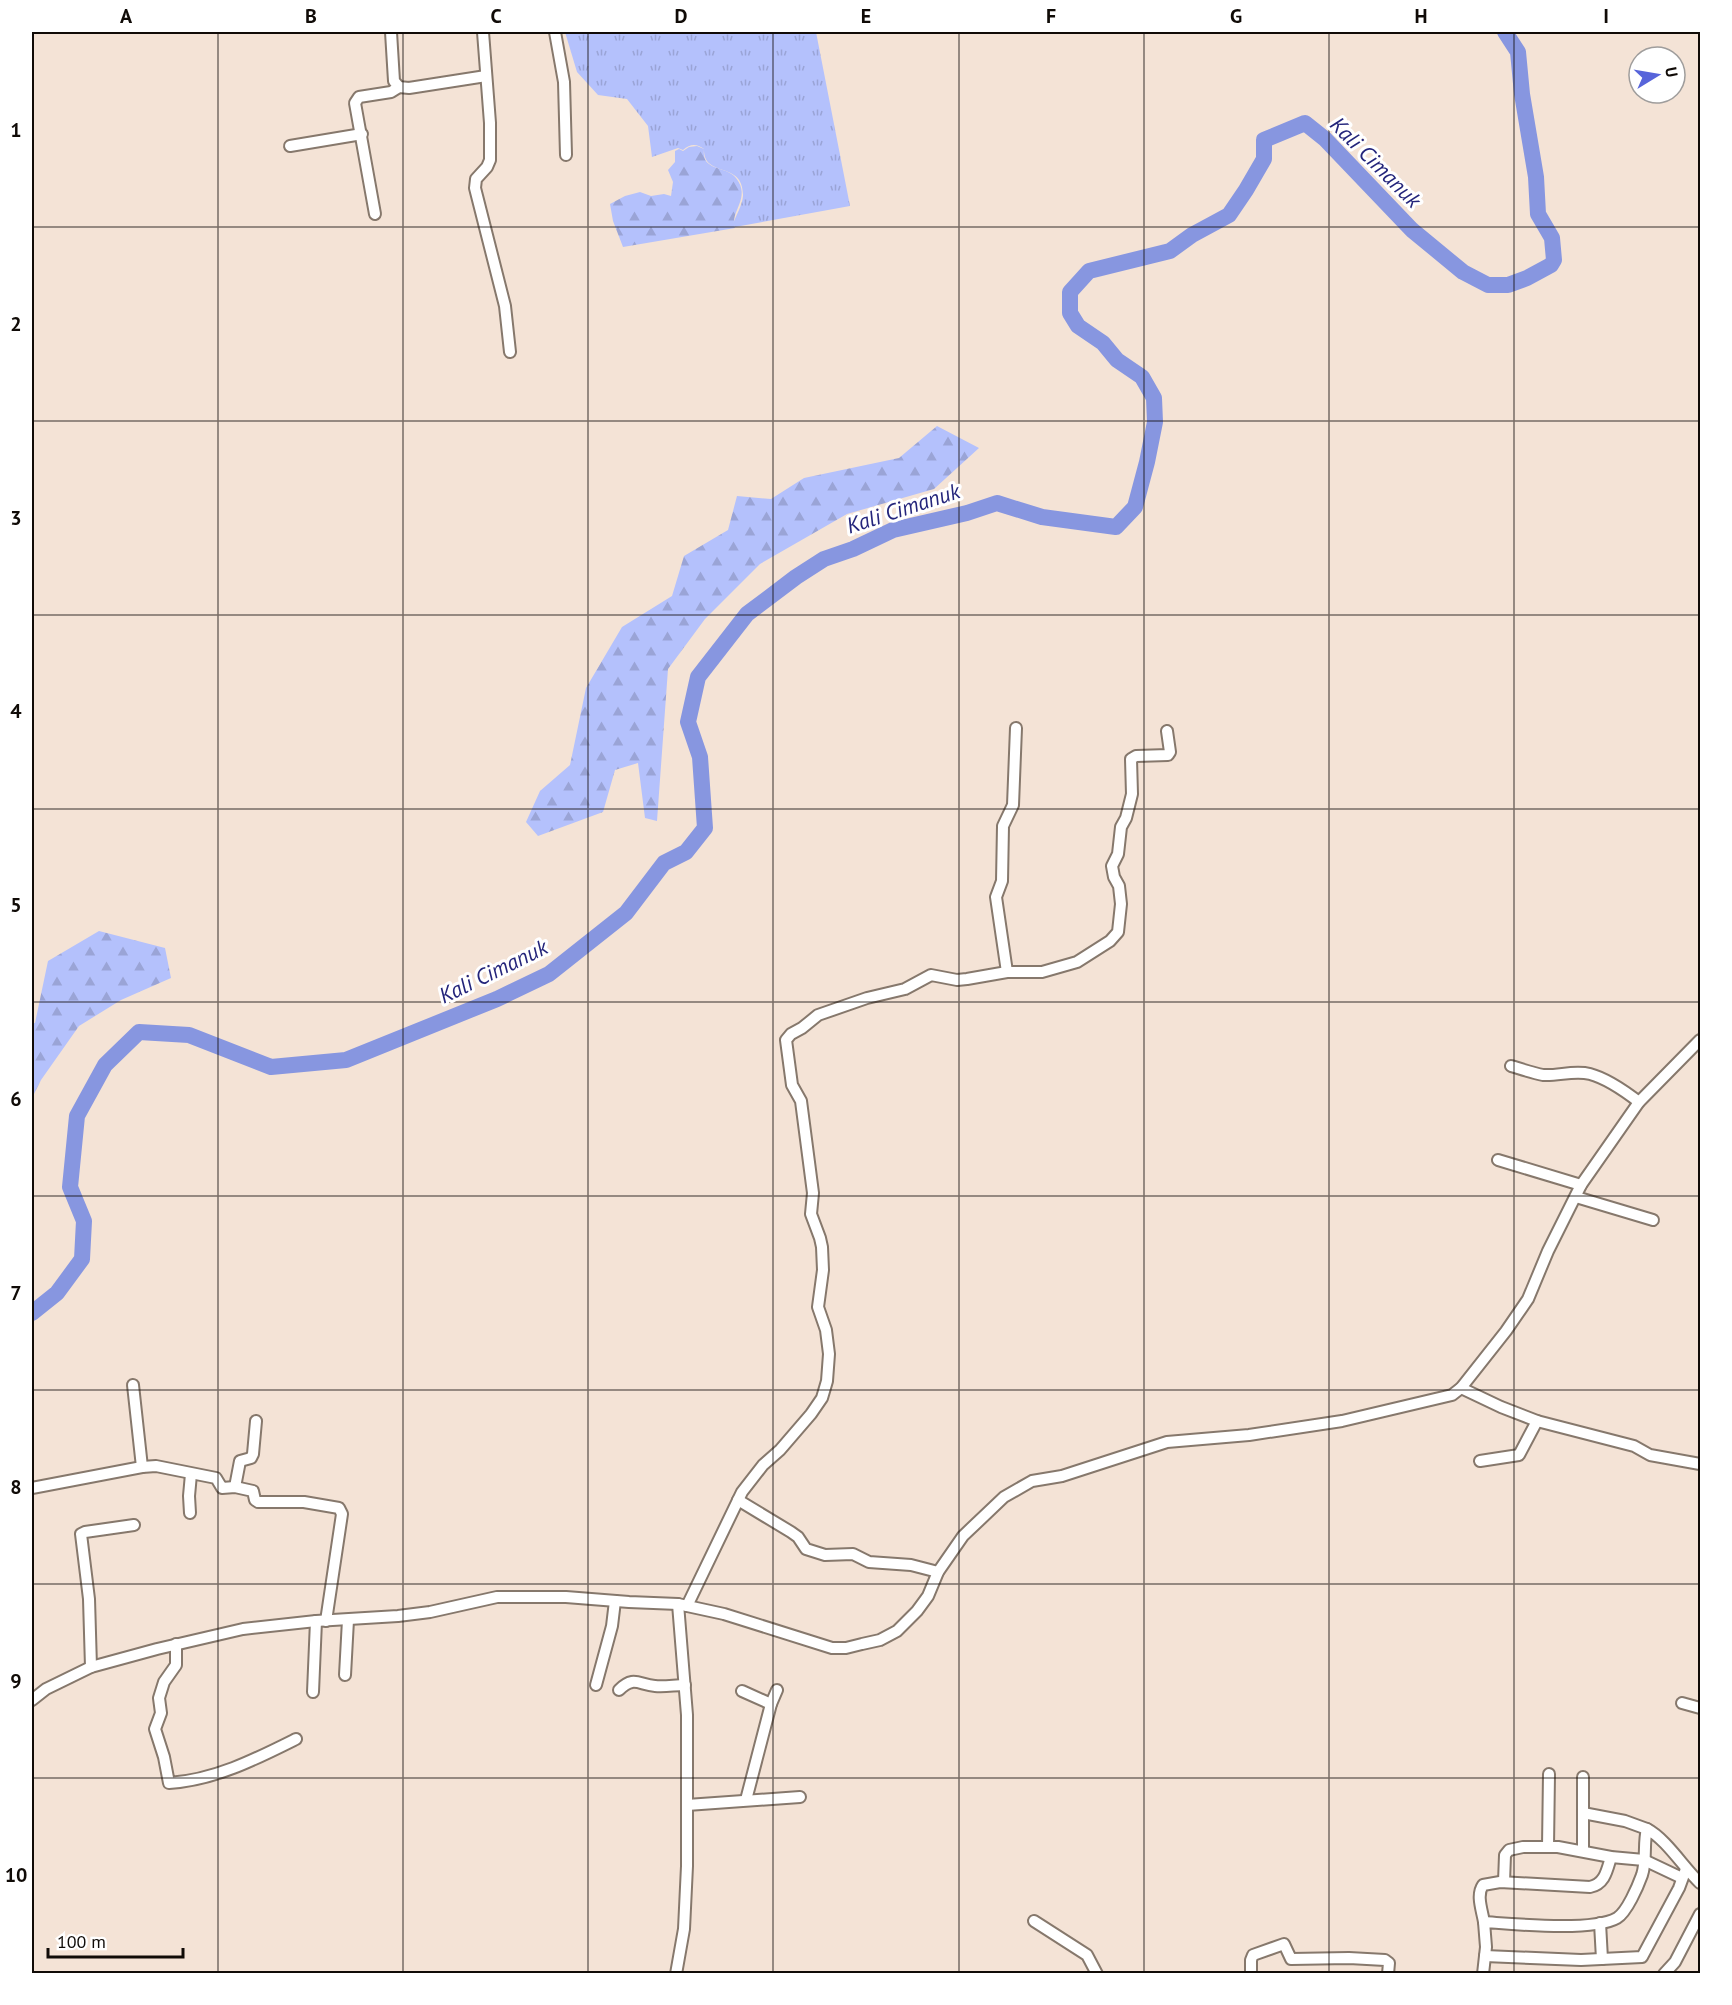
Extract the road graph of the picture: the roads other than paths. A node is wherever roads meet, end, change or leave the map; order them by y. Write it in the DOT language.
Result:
graph roads {
  1 [pos="391,32"];
  2 [pos="483,32"];
  3 [pos="555,32"];
  4 [pos="486,76"];
  5 [pos="399,87"];
  6 [pos="362,134"];
  7 [pos="290,146"];
  8 [pos="566,155"];
  9 [pos="375,214"];
  10 [pos="510,352"];
  11 [pos="1016,728"];
  12 [pos="1167,731"];
  13 [pos="1007,972"];
  14 [pos="1701,1040"];
  15 [pos="1511,1066"];
  16 [pos="1639,1102"];
  17 [pos="1498,1160"];
  18 [pos="1581,1185"];
  19 [pos="1576,1197"];
  20 [pos="1653,1220"];
  21 [pos="133,1385"];
  22 [pos="1461,1388"];
  23 [pos="256,1421"];
  24 [pos="1538,1421"];
  25 [pos="1480,1461"];
  26 [pos="1701,1464"];
  27 [pos="142,1467"];
  28 [pos="191,1474"];
  29 [pos="235,1487"];
  30 [pos="32,1488"];
  31 [pos="738,1500"];
  32 [pos="190,1513"];
  33 [pos="134,1524"];
  34 [pos="939,1572"];
  35 [pos="615,1601"];
  36 [pos="683,1605"];
  37 [pos="348,1620"];
  38 [pos="321,1621"];
  39 [pos="176,1644"];
  40 [pos="91,1667"];
  41 [pos="345,1675"];
  42 [pos="596,1685"];
  43 [pos="685,1685"];
  44 [pos="619,1690"];
  45 [pos="777,1690"];
  46 [pos="742,1691"];
  47 [pos="313,1692"];
  48 [pos="32,1700"];
  49 [pos="1682,1702"];
  50 [pos="771,1704"];
  51 [pos="1700,1708"];
  52 [pos="296,1739"];
  53 [pos="1549,1774"];
  54 [pos="1582,1777"];
  55 [pos="800,1797"];
  56 [pos="746,1800"];
  57 [pos="687,1805"];
  58 [pos="1583,1813"];
  59 [pos="1647,1829"];
  60 [pos="1548,1847"];
  61 [pos="1583,1850"];
  62 [pos="1611,1857"];
  63 [pos="1644,1860"];
  64 [pos="1684,1874"];
  65 [pos="1504,1882"];
  66 [pos="1701,1883"];
  67 [pos="1701,1914"];
  68 [pos="1034,1921"];
  69 [pos="1485,1922"];
  70 [pos="1600,1923"];
  71 [pos="1485,1956"];
  72 [pos="1602,1959"];
  73 [pos="676,1974"];
  74 [pos="1098,1974"];
  75 [pos="1251,1974"];
  76 [pos="1388,1974"];
  77 [pos="1483,1974"];
  78 [pos="1664,1974"];
  1 -- 5 [label="street"];
  2 -- 4 [label="street"];
  3 -- 8 [label="street"];
  4 -- 5 [label="street"];
  4 -- 10 [label="street"];
  5 -- 6 [label="street"];
  6 -- 7 [label="street"];
  6 -- 9 [label="street"];
  11 -- 13 [label="street"];
  12 -- 13 [label="street"];
  13 -- 31 [label="street"];
  14 -- 16 [label="street"];
  15 -- 16 [label="street"];
  16 -- 18 [label="street"];
  17 -- 18 [label="street"];
  18 -- 19 [label="street"];
  19 -- 20 [label="street"];
  19 -- 22 [label="street"];
  21 -- 27 [label="street"];
  22 -- 24 [label="street"];
  22 -- 34 [label="street"];
  23 -- 29 [label="street"];
  24 -- 25 [label="street"];
  24 -- 26 [label="street"];
  27 -- 28 [label="street"];
  27 -- 30 [label="street"];
  28 -- 29 [label="street"];
  28 -- 32 [label="street"];
  29 -- 38 [label="street"];
  31 -- 34 [label="street"];
  31 -- 36 [label="street"];
  33 -- 40 [label="street"];
  34 -- 36 [label="street"];
  35 -- 36 [label="street"];
  35 -- 37 [label="street"];
  35 -- 42 [label="street"];
  36 -- 43 [label="street"];
  37 -- 38 [label="street"];
  37 -- 41 [label="street"];
  38 -- 39 [label="street"];
  38 -- 47 [label="street"];
  39 -- 40 [label="street"];
  39 -- 52 [label="street"];
  40 -- 48 [label="street"];
  43 -- 44 [label="street"];
  43 -- 57 [label="street"];
  45 -- 50 [label="street"];
  46 -- 50 [label="street"];
  49 -- 51 [label="street"];
  50 -- 56 [label="street"];
  53 -- 60 [label="street"];
  54 -- 58 [label="street"];
  55 -- 56 [label="street"];
  56 -- 57 [label="street"];
  57 -- 73 [label="street"];
  58 -- 59 [label="street"];
  58 -- 61 [label="street"];
  59 -- 63 [label="street"];
  59 -- 64 [label="street"];
  60 -- 61 [label="street"];
  60 -- 65 [label="street"];
  61 -- 62 [label="street"];
  62 -- 63 [label="street"];
  62 -- 65 [label="street"];
  63 -- 64 [label="street"];
  63 -- 70 [label="street"];
  64 -- 66 [label="street"];
  64 -- 72 [label="street"];
  65 -- 69 [label="street"];
  67 -- 78 [label="street"];
  68 -- 74 [label="street"];
  69 -- 70 [label="street"];
  69 -- 71 [label="street"];
  70 -- 72 [label="street"];
  71 -- 72 [label="street"];
  71 -- 77 [label="street"];
  75 -- 76 [label="street"];
}
